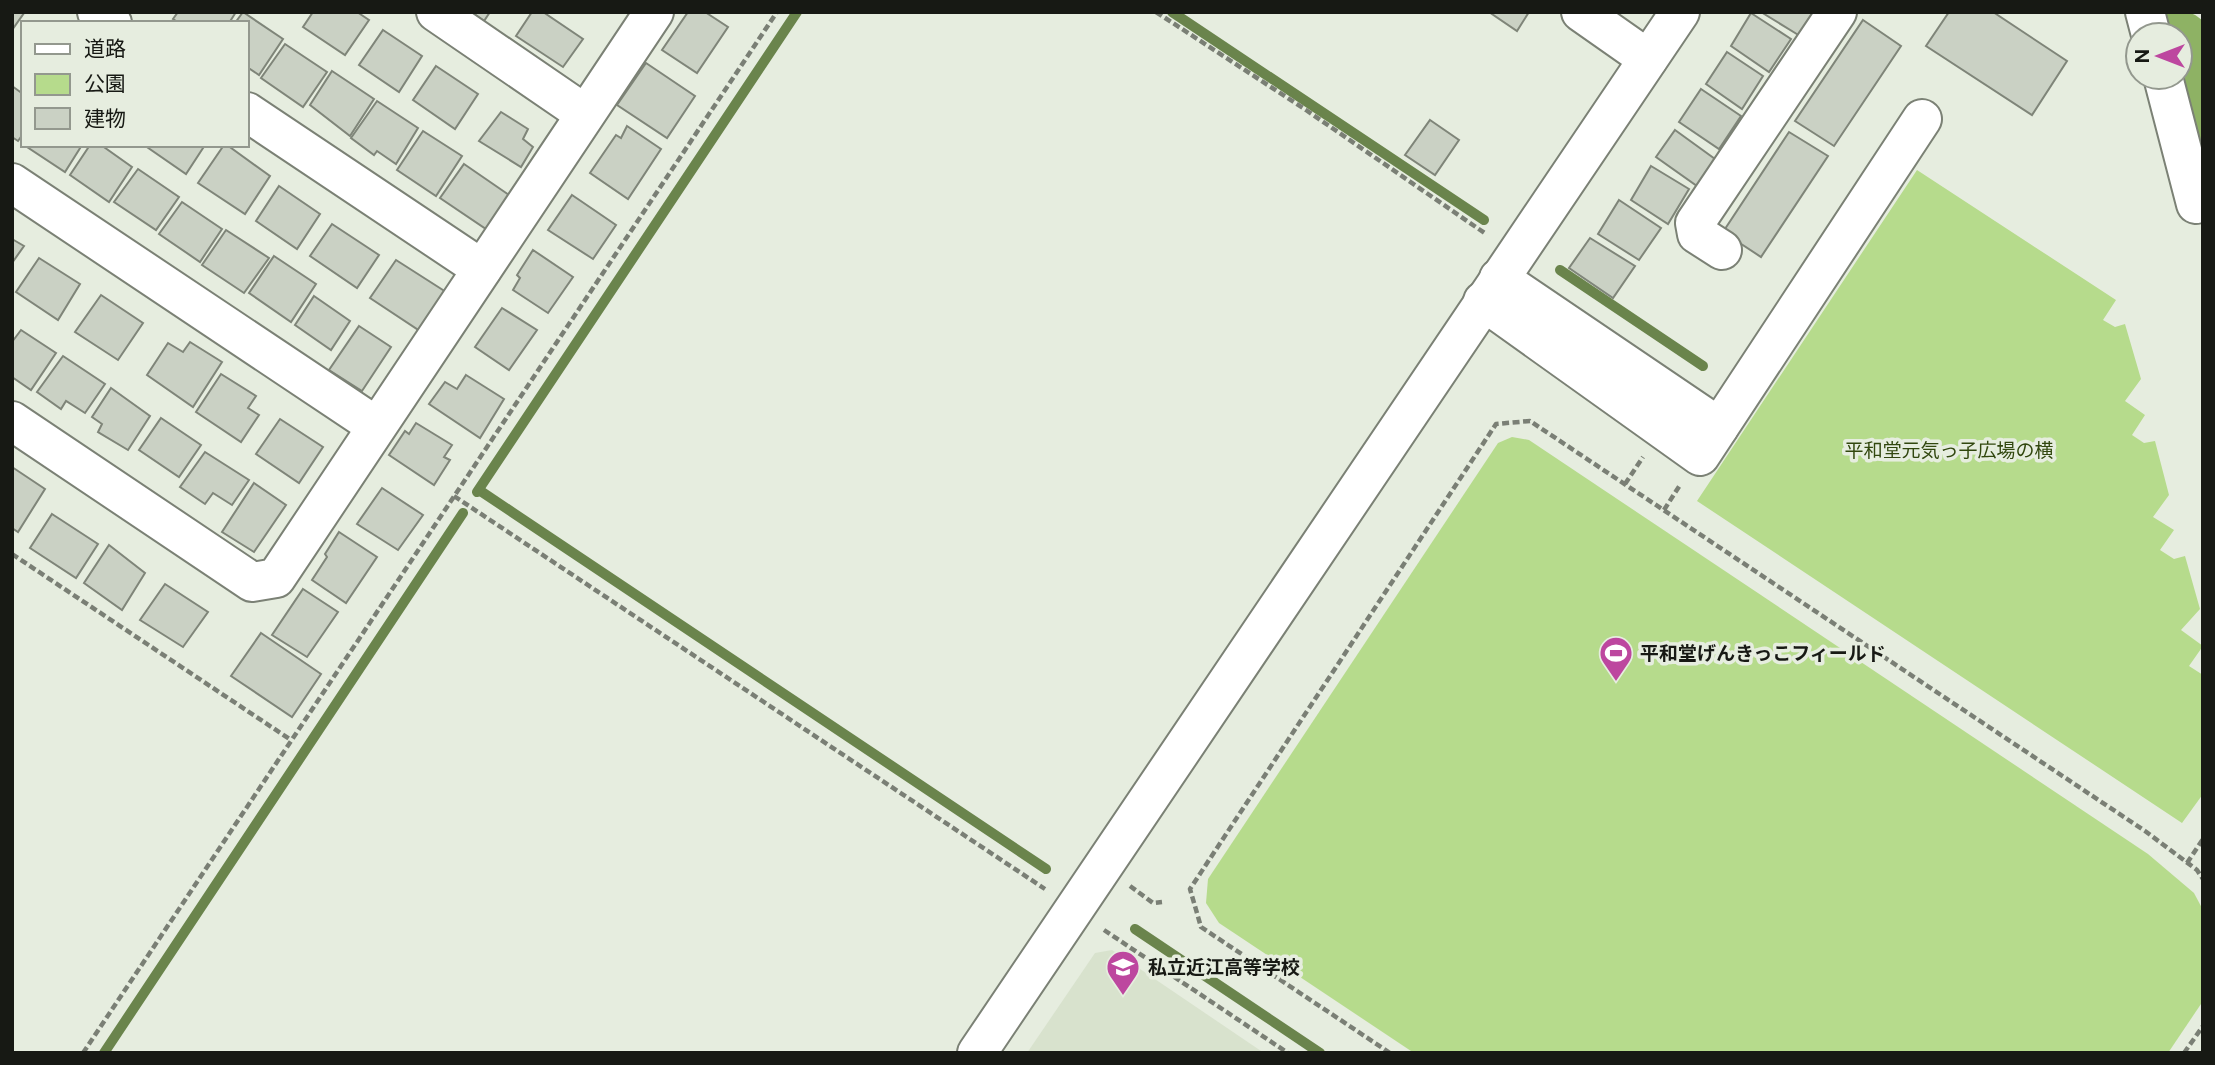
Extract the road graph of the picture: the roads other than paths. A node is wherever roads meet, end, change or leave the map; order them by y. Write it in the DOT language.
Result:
graph roads {
  1 [pos="436,12"];
  2 [pos="654,12"];
  3 [pos="1581,12"];
  4 [pos="1680,12"];
  5 [pos="1837,12"];
  6 [pos="1648,59"];
  7 [pos="2167,91"];
  8 [pos="248,114"];
  9 [pos="585,114"];
  10 [pos="1922,119"];
  11 [pos="12,183"];
  12 [pos="2196,204"];
  13 [pos="1722,250"];
  14 [pos="482,269"];
  15 [pos="1491,290"];
  16 [pos="12,421"];
  17 [pos="376,426"];
  18 [pos="977,1053"];
  1 -- 9 [label="street"];
  2 -- 9 [label="street"];
  3 -- 6 [label="street"];
  4 -- 6 [label="street"];
  5 -- 13 [label="street"];
  6 -- 15 [label="street"];
  7 -- 12 [label="street"];
  8 -- 14 [label="street"];
  9 -- 14 [label="street"];
  10 -- 15 [label="street"];
  11 -- 17 [label="street"];
  14 -- 17 [label="street"];
  15 -- 18 [label="street"];
  16 -- 17 [label="street"];
}
